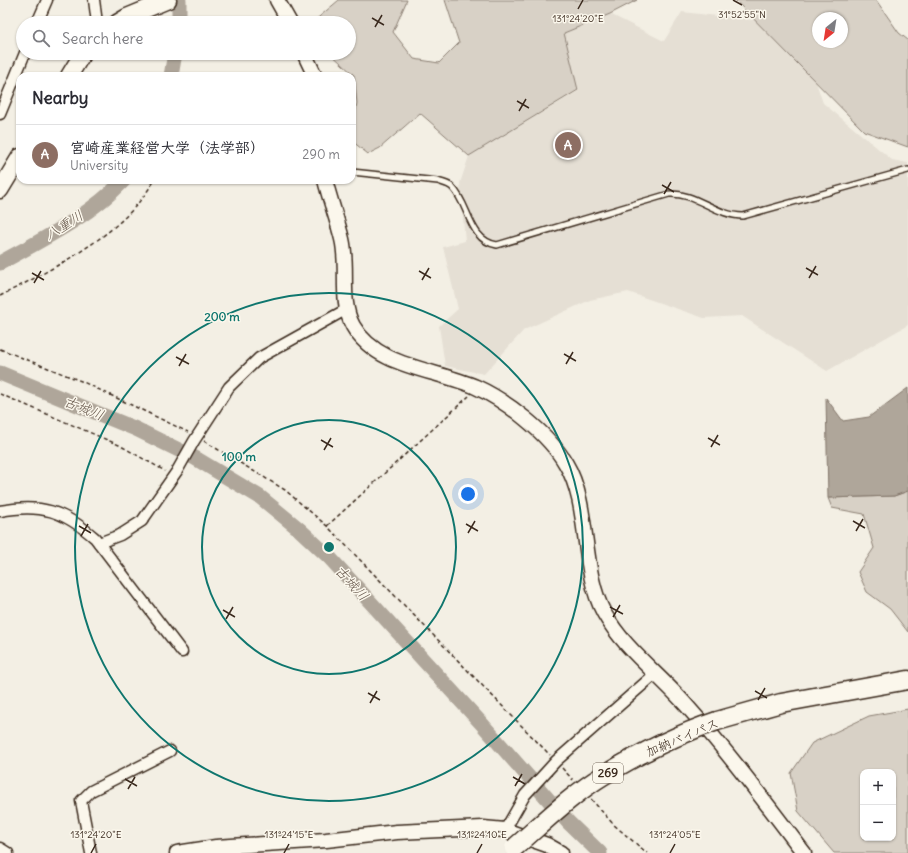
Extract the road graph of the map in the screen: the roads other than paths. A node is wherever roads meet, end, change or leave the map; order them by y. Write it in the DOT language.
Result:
graph roads {
  1 [pos="47,0"];
  2 [pos="94,0"];
  3 [pos="277,0"];
  4 [pos="163,1"];
  5 [pos="40,16"];
  6 [pos="96,16"];
  7 [pos="129,16"];
  8 [pos="286,16"];
  9 [pos="22,60"];
  10 [pos="79,60"];
  11 [pos="307,60"];
  12 [pos="17,72"];
  13 [pos="71,72"];
  14 [pos="313,72"];
  15 [pos="16,75"];
  16 [pos="0,114"];
  17 [pos="16,164"];
  18 [pos="908,170"];
  19 [pos="356,172"];
  20 [pos="326,184"];
  21 [pos="0,190"];
  22 [pos="347,309"];
  23 [pos="0,511"];
  24 [pos="99,543"];
  25 [pos="182,652"];
  26 [pos="654,674"];
  27 [pos="908,680"];
  28 [pos="908,689"];
  29 [pos="719,726"];
  30 [pos="170,751"];
  31 [pos="505,830"];
  32 [pos="325,847"];
  33 [pos="0,848"];
  34 [pos="515,851"];
  35 [pos="8,853"];
  36 [pos="91,853"];
  37 [pos="177,853"];
  38 [pos="560,853"];
  39 [pos="804,853"];
  1 -- 5 [label="street"];
  2 -- 6 [label="street"];
  3 -- 8 [label="street"];
  4 -- 7 [label="main road"];
  9 -- 12 [label="street"];
  10 -- 13 [label="main road"];
  11 -- 14 [label="street"];
  15 -- 16 [label="street"];
  17 -- 21 [label="main road"];
  18 -- 19 [label="lane"];
  20 -- 22 [label="street"];
  22 -- 24 [label="street"];
  22 -- 26 [label="street"];
  23 -- 24 [label="street"];
  24 -- 25 [label="street"];
  26 -- 31 [label="street"];
  26 -- 39 [label="street"];
  27 -- 29 [label="highway, 加納バイパス / 269"];
  28 -- 29 [label="highway, 加納バイパス / 269"];
  29 -- 34 [label="highway, 加納バイパス / 269, bridge"];
  30 -- 36 [label="street"];
  31 -- 32 [label="street"];
  31 -- 38 [label="street"];
  32 -- 37 [label="street"];
  33 -- 35 [label="street"];
}
